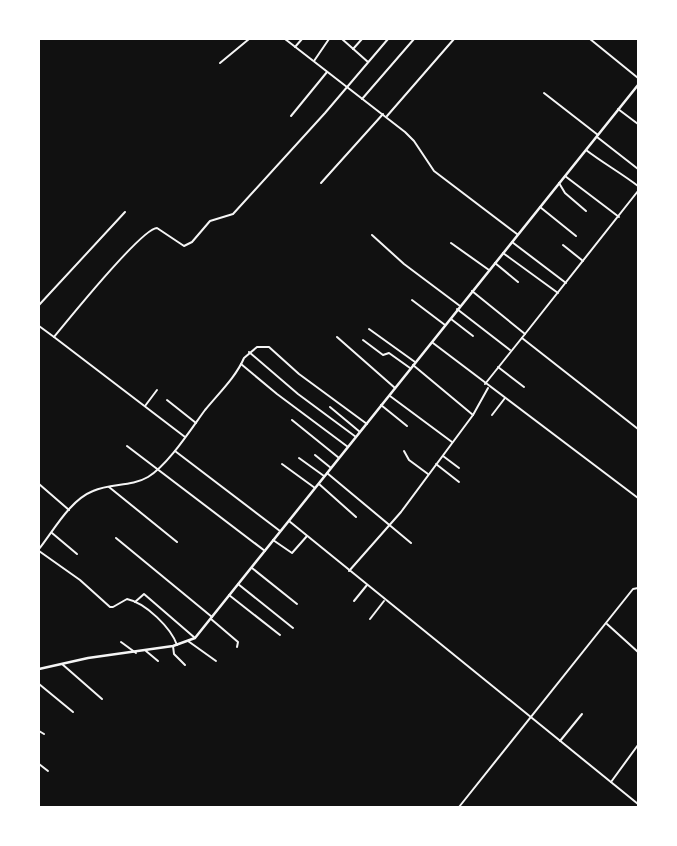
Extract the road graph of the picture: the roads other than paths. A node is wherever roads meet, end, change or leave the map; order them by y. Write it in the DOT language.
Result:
graph roads {
  1 [pos="248,39"];
  2 [pos="285,39"];
  3 [pos="302,39"];
  4 [pos="329,39"];
  5 [pos="342,39"];
  6 [pos="362,39"];
  7 [pos="388,39"];
  8 [pos="414,39"];
  9 [pos="454,39"];
  10 [pos="590,39"];
  11 [pos="295,47"];
  12 [pos="353,49"];
  13 [pos="314,61"];
  14 [pos="220,63"];
  15 [pos="368,63"];
  16 [pos="327,72"];
  17 [pos="638,78"];
  18 [pos="638,85"];
  19 [pos="347,87"];
  20 [pos="544,92"];
  21 [pos="362,99"];
  22 [pos="618,109"];
  23 [pos="383,114"];
  24 [pos="291,116"];
  25 [pos="386,117"];
  26 [pos="638,124"];
  27 [pos="598,136"];
  28 [pos="586,150"];
  29 [pos="638,169"];
  30 [pos="566,176"];
  31 [pos="321,183"];
  32 [pos="559,183"];
  33 [pos="638,186"];
  34 [pos="638,192"];
  35 [pos="540,207"];
  36 [pos="586,211"];
  37 [pos="125,212"];
  38 [pos="619,217"];
  39 [pos="517,234"];
  40 [pos="372,235"];
  41 [pos="576,236"];
  42 [pos="512,242"];
  43 [pos="452,243"];
  44 [pos="563,245"];
  45 [pos="502,253"];
  46 [pos="583,261"];
  47 [pos="495,263"];
  48 [pos="489,270"];
  49 [pos="518,282"];
  50 [pos="566,283"];
  51 [pos="472,291"];
  52 [pos="558,293"];
  53 [pos="412,300"];
  54 [pos="39,305"];
  55 [pos="460,306"];
  56 [pos="457,309"];
  57 [pos="450,318"];
  58 [pos="445,325"];
  59 [pos="39,326"];
  60 [pos="370,328"];
  61 [pos="526,334"];
  62 [pos="473,336"];
  63 [pos="54,337"];
  64 [pos="337,337"];
  65 [pos="522,338"];
  66 [pos="363,340"];
  67 [pos="431,342"];
  68 [pos="510,350"];
  69 [pos="249,352"];
  70 [pos="241,364"];
  71 [pos="412,365"];
  72 [pos="498,367"];
  73 [pos="485,384"];
  74 [pos="489,387"];
  75 [pos="395,388"];
  76 [pos="524,388"];
  77 [pos="157,390"];
  78 [pos="389,395"];
  79 [pos="505,398"];
  80 [pos="168,400"];
  81 [pos="381,405"];
  82 [pos="145,406"];
  83 [pos="330,407"];
  84 [pos="473,415"];
  85 [pos="492,415"];
  86 [pos="292,420"];
  87 [pos="196,423"];
  88 [pos="366,424"];
  89 [pos="407,426"];
  90 [pos="638,429"];
  91 [pos="360,432"];
  92 [pos="185,437"];
  93 [pos="356,437"];
  94 [pos="452,442"];
  95 [pos="127,446"];
  96 [pos="348,446"];
  97 [pos="175,451"];
  98 [pos="404,451"];
  99 [pos="315,455"];
  100 [pos="442,455"];
  101 [pos="298,458"];
  102 [pos="339,458"];
  103 [pos="282,464"];
  104 [pos="436,464"];
  105 [pos="331,468"];
  106 [pos="459,468"];
  107 [pos="158,469"];
  108 [pos="428,474"];
  109 [pos="325,475"];
  110 [pos="459,482"];
  111 [pos="39,484"];
  112 [pos="318,484"];
  113 [pos="109,487"];
  114 [pos="315,488"];
  115 [pos="638,498"];
  116 [pos="69,510"];
  117 [pos="356,517"];
  118 [pos="289,521"];
  119 [pos="390,525"];
  120 [pos="280,531"];
  121 [pos="52,533"];
  122 [pos="307,536"];
  123 [pos="116,538"];
  124 [pos="273,540"];
  125 [pos="177,542"];
  126 [pos="412,543"];
  127 [pos="39,550"];
  128 [pos="265,551"];
  129 [pos="76,554"];
  130 [pos="252,567"];
  131 [pos="349,571"];
  132 [pos="238,584"];
  133 [pos="367,585"];
  134 [pos="638,588"];
  135 [pos="229,595"];
  136 [pos="385,600"];
  137 [pos="354,601"];
  138 [pos="136,602"];
  139 [pos="297,604"];
  140 [pos="212,618"];
  141 [pos="370,619"];
  142 [pos="607,624"];
  143 [pos="293,628"];
  144 [pos="280,635"];
  145 [pos="195,638"];
  146 [pos="188,641"];
  147 [pos="121,642"];
  148 [pos="177,645"];
  149 [pos="173,646"];
  150 [pos="237,646"];
  151 [pos="146,650"];
  152 [pos="136,652"];
  153 [pos="638,652"];
  154 [pos="158,660"];
  155 [pos="216,661"];
  156 [pos="62,664"];
  157 [pos="185,665"];
  158 [pos="39,668"];
  159 [pos="39,684"];
  160 [pos="102,699"];
  161 [pos="73,712"];
  162 [pos="582,714"];
  163 [pos="530,717"];
  164 [pos="39,731"];
  165 [pos="44,734"];
  166 [pos="560,741"];
  167 [pos="638,745"];
  168 [pos="39,764"];
  169 [pos="48,771"];
  170 [pos="611,782"];
  171 [pos="638,804"];
  172 [pos="459,807"];
  1 -- 14 [label="street"];
  2 -- 11 [label="street"];
  3 -- 11 [label="street"];
  4 -- 13 [label="street"];
  5 -- 12 [label="street"];
  6 -- 12 [label="street"];
  7 -- 15 [label="street"];
  8 -- 21 [label="street"];
  9 -- 25 [label="street"];
  10 -- 17 [label="street"];
  11 -- 13 [label="street"];
  12 -- 15 [label="street"];
  13 -- 16 [label="street"];
  15 -- 19 [label="street"];
  16 -- 19 [label="street"];
  16 -- 24 [label="street"];
  18 -- 22 [label="street"];
  19 -- 21 [label="street"];
  19 -- 63 [label="street"];
  20 -- 27 [label="street"];
  21 -- 23 [label="street"];
  22 -- 26 [label="street"];
  22 -- 27 [label="street"];
  23 -- 25 [label="street"];
  23 -- 31 [label="street"];
  25 -- 39 [label="street"];
  27 -- 28 [label="street"];
  27 -- 29 [label="street"];
  28 -- 30 [label="street"];
  28 -- 33 [label="street"];
  30 -- 32 [label="street"];
  30 -- 38 [label="street"];
  32 -- 35 [label="street"];
  32 -- 36 [label="street"];
  34 -- 38 [label="street"];
  35 -- 39 [label="street"];
  35 -- 41 [label="street"];
  37 -- 54 [label="street"];
  38 -- 46 [label="street"];
  39 -- 42 [label="street"];
  40 -- 55 [label="street"];
  42 -- 45 [label="street"];
  42 -- 50 [label="street"];
  43 -- 48 [label="street"];
  44 -- 46 [label="street"];
  45 -- 47 [label="street"];
  45 -- 52 [label="street"];
  46 -- 50 [label="street"];
  47 -- 48 [label="street"];
  47 -- 49 [label="street"];
  48 -- 51 [label="street"];
  50 -- 52 [label="street"];
  51 -- 55 [label="street"];
  51 -- 61 [label="street"];
  52 -- 61 [label="street"];
  53 -- 58 [label="street"];
  55 -- 56 [label="street"];
  56 -- 57 [label="street"];
  56 -- 68 [label="street"];
  57 -- 58 [label="street"];
  57 -- 62 [label="street"];
  58 -- 67 [label="street"];
  59 -- 63 [label="street"];
  60 -- 71 [label="street"];
  61 -- 65 [label="street"];
  63 -- 82 [label="street"];
  64 -- 75 [label="street"];
  65 -- 68 [label="street"];
  65 -- 90 [label="street"];
  66 -- 71 [label="street"];
  67 -- 71 [label="street"];
  67 -- 73 [label="street"];
  68 -- 72 [label="street"];
  69 -- 70 [label="street"];
  69 -- 88 [label="street"];
  69 -- 93 [label="street"];
  70 -- 87 [label="street"];
  70 -- 96 [label="street"];
  71 -- 75 [label="street"];
  71 -- 84 [label="street"];
  72 -- 73 [label="street"];
  72 -- 76 [label="street"];
  73 -- 74 [label="street"];
  74 -- 79 [label="street"];
  74 -- 84 [label="street"];
  75 -- 78 [label="street"];
  77 -- 82 [label="street"];
  78 -- 81 [label="street"];
  78 -- 94 [label="street"];
  79 -- 85 [label="street"];
  79 -- 115 [label="street"];
  80 -- 87 [label="street"];
  81 -- 88 [label="street"];
  81 -- 89 [label="street"];
  82 -- 92 [label="street"];
  83 -- 91 [label="street"];
  84 -- 94 [label="street"];
  86 -- 102 [label="street"];
  87 -- 92 [label="street"];
  88 -- 91 [label="street"];
  91 -- 93 [label="street"];
  92 -- 97 [label="street"];
  93 -- 96 [label="street"];
  94 -- 100 [label="street"];
  95 -- 107 [label="street"];
  96 -- 102 [label="street"];
  97 -- 107 [label="street"];
  97 -- 120 [label="street"];
  98 -- 108 [label="street"];
  99 -- 105 [label="street"];
  100 -- 104 [label="street"];
  100 -- 106 [label="street"];
  101 -- 109 [label="street"];
  102 -- 105 [label="street"];
  103 -- 114 [label="street"];
  104 -- 108 [label="street"];
  104 -- 110 [label="street"];
  105 -- 109 [label="street"];
  107 -- 113 [label="street"];
  107 -- 128 [label="street"];
  108 -- 119 [label="street"];
  109 -- 112 [label="street"];
  109 -- 119 [label="street"];
  111 -- 116 [label="street"];
  112 -- 114 [label="street"];
  112 -- 117 [label="street"];
  113 -- 116 [label="street"];
  113 -- 125 [label="street"];
  114 -- 118 [label="street"];
  116 -- 121 [label="street"];
  118 -- 120 [label="street"];
  118 -- 122 [label="street"];
  119 -- 126 [label="street"];
  119 -- 131 [label="street"];
  120 -- 124 [label="street"];
  121 -- 127 [label="street"];
  121 -- 129 [label="street"];
  122 -- 124 [label="street"];
  122 -- 131 [label="street"];
  123 -- 140 [label="street"];
  124 -- 128 [label="street"];
  127 -- 138 [label="street"];
  128 -- 130 [label="street"];
  130 -- 132 [label="street"];
  130 -- 139 [label="street"];
  131 -- 133 [label="street"];
  132 -- 135 [label="street"];
  132 -- 143 [label="street"];
  133 -- 136 [label="street"];
  133 -- 137 [label="street"];
  134 -- 142 [label="street"];
  135 -- 140 [label="street"];
  135 -- 144 [label="street"];
  136 -- 141 [label="street"];
  136 -- 163 [label="street"];
  138 -- 145 [label="street"];
  138 -- 148 [label="street"];
  140 -- 145 [label="street"];
  140 -- 150 [label="street"];
  142 -- 153 [label="street"];
  142 -- 163 [label="street"];
  145 -- 146 [label="street"];
  146 -- 148 [label="street"];
  146 -- 155 [label="street"];
  147 -- 152 [label="street"];
  148 -- 149 [label="street"];
  149 -- 151 [label="street"];
  149 -- 157 [label="street"];
  151 -- 152 [label="street"];
  151 -- 154 [label="street"];
  152 -- 156 [label="street"];
  156 -- 158 [label="street"];
  156 -- 160 [label="street"];
  159 -- 161 [label="street"];
  162 -- 166 [label="street"];
  163 -- 166 [label="street"];
  163 -- 172 [label="street"];
  164 -- 165 [label="street"];
  166 -- 170 [label="street"];
  167 -- 170 [label="street"];
  168 -- 169 [label="street"];
  170 -- 171 [label="street"];
}
